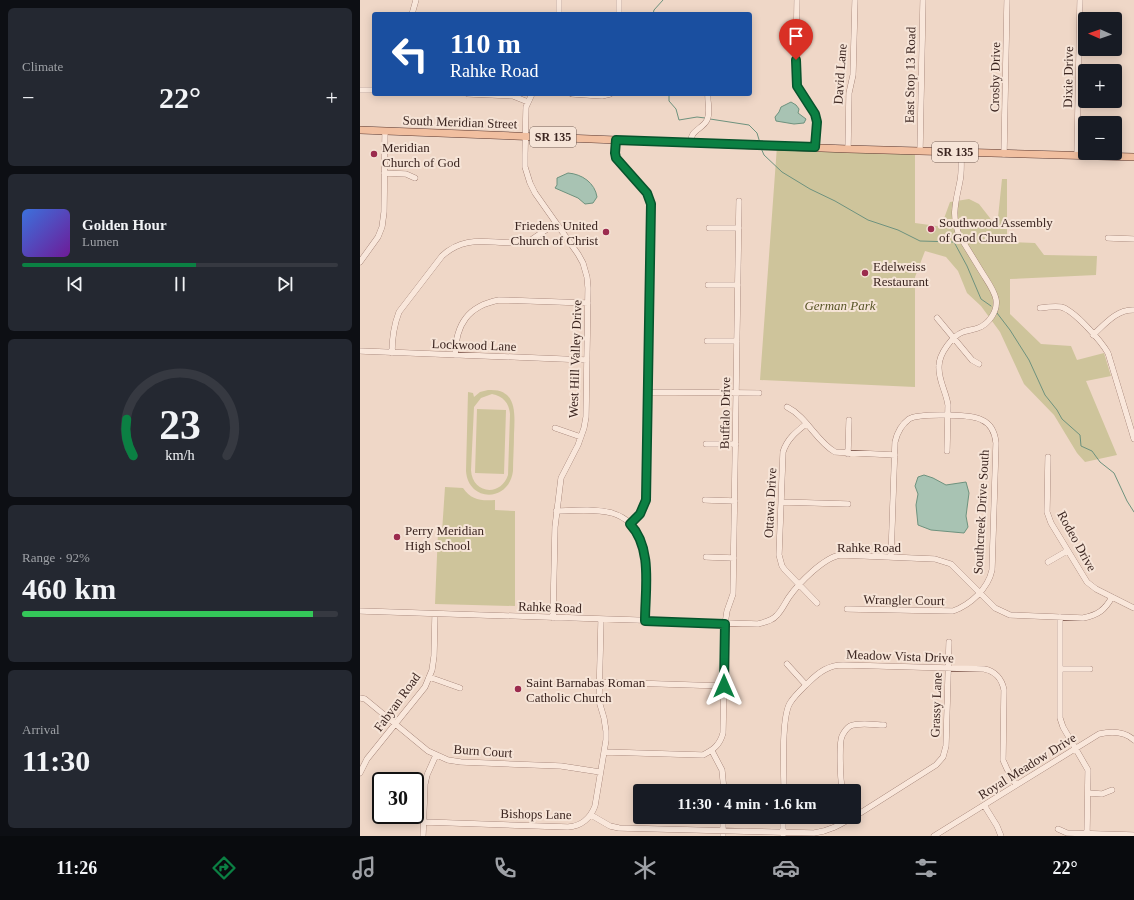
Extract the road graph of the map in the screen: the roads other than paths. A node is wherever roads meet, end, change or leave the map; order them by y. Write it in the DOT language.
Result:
graph roads {
  1 [pos="559,0"];
  2 [pos="619,0"];
  3 [pos="797,0"];
  4 [pos="854,0"];
  5 [pos="923,0"];
  6 [pos="1007,0"];
  7 [pos="1080,0"];
  8 [pos="415,1"];
  9 [pos="412,12"];
  10 [pos="559,12"];
  11 [pos="619,12"];
  12 [pos="360,90"];
  13 [pos="372,90"];
  14 [pos="513,96"];
  15 [pos="531,96"];
  16 [pos="708,96"];
  17 [pos="528,102"];
  18 [pos="360,130"];
  19 [pos="385,131"];
  20 [pos="525,136"];
  21 [pos="616,140"];
  22 [pos="692,143"];
  23 [pos="815,147"];
  24 [pos="848,149"];
  25 [pos="920,151"];
  26 [pos="961,152"];
  27 [pos="1004,154"];
  28 [pos="1077,155"];
  29 [pos="1134,157"];
  30 [pos="384,173"];
  31 [pos="415,178"];
  32 [pos="739,201"];
  33 [pos="556,223"];
  34 [pos="709,228"];
  35 [pos="739,228"];
  36 [pos="1108,238"];
  37 [pos="1134,239"];
  38 [pos="360,262"];
  39 [pos="708,285"];
  40 [pos="738,285"];
  41 [pos="588,303"];
  42 [pos="1040,308"];
  43 [pos="1134,310"];
  44 [pos="937,318"];
  45 [pos="1093,335"];
  46 [pos="954,339"];
  47 [pos="707,340"];
  48 [pos="737,341"];
  49 [pos="360,351"];
  50 [pos="392,353"];
  51 [pos="455,355"];
  52 [pos="587,360"];
  53 [pos="979,364"];
  54 [pos="648,392"];
  55 [pos="736,392"];
  56 [pos="759,392"];
  57 [pos="787,407"];
  58 [pos="948,416"];
  59 [pos="849,420"];
  60 [pos="806,424"];
  61 [pos="555,428"];
  62 [pos="581,437"];
  63 [pos="1134,439"];
  64 [pos="706,444"];
  65 [pos="736,444"];
  66 [pos="947,451"];
  67 [pos="848,454"];
  68 [pos="895,456"];
  69 [pos="1048,457"];
  70 [pos="705,500"];
  71 [pos="735,501"];
  72 [pos="781,502"];
  73 [pos="848,504"];
  74 [pos="556,510"];
  75 [pos="630,524"];
  76 [pos="1067,551"];
  77 [pos="706,557"];
  78 [pos="892,557"];
  79 [pos="734,558"];
  80 [pos="1048,562"];
  81 [pos="799,585"];
  82 [pos="979,593"];
  83 [pos="1112,597"];
  84 [pos="817,603"];
  85 [pos="1134,608"];
  86 [pos="847,609"];
  87 [pos="360,611"];
  88 [pos="435,614"];
  89 [pos="1060,617"];
  90 [pos="553,618"];
  91 [pos="601,620"];
  92 [pos="645,621"];
  93 [pos="725,624"];
  94 [pos="949,642"];
  95 [pos="787,664"];
  96 [pos="948,668"];
  97 [pos="1060,669"];
  98 [pos="1090,669"];
  99 [pos="429,677"];
  100 [pos="599,682"];
  101 [pos="806,685"];
  102 [pos="724,686"];
  103 [pos="460,688"];
  104 [pos="360,698"];
  105 [pos="395,725"];
  106 [pos="884,725"];
  107 [pos="1134,740"];
  108 [pos="1076,748"];
  109 [pos="712,750"];
  110 [pos="604,752"];
  111 [pos="436,755"];
  112 [pos="600,772"];
  113 [pos="360,773"];
  114 [pos="723,784"];
  115 [pos="784,784"];
  116 [pos="842,784"];
  117 [pos="1016,785"];
  118 [pos="1112,790"];
  119 [pos="1088,793"];
  120 [pos="984,805"];
  121 [pos="861,811"];
  122 [pos="591,815"];
  123 [pos="424,822"];
  124 [pos="424,824"];
  125 [pos="841,824"];
  126 [pos="1058,828"];
  127 [pos="723,834"];
  128 [pos="783,834"];
  129 [pos="1087,834"];
  130 [pos="1134,835"];
  131 [pos="423,836"];
  132 [pos="934,836"];
  133 [pos="1001,836"];
  1 -- 10 [label="street"];
  2 -- 11 [label="street"];
  3 -- 23 [label="street"];
  4 -- 24 [label="street, David Lane"];
  5 -- 25 [label="street, East Stop 13 Road"];
  6 -- 27 [label="street, Crosby Drive"];
  7 -- 28 [label="street, Dixie Drive"];
  8 -- 9 [label="street"];
  12 -- 13 [label="street"];
  14 -- 17 [label="street"];
  15 -- 17 [label="street"];
  16 -- 22 [label="street"];
  17 -- 20 [label="street, West Hill Valley Drive"];
  18 -- 19 [label="main road, South Meridian Street / SR 135"];
  19 -- 20 [label="main road, South Meridian Street / SR 135"];
  19 -- 30 [label="street"];
  20 -- 21 [label="main road, South Meridian Street / SR 135"];
  20 -- 33 [label="street, West Hill Valley Drive"];
  21 -- 22 [label="main road, South Meridian Street / SR 135"];
  21 -- 54 [label="street"];
  22 -- 23 [label="main road, South Meridian Street / SR 135"];
  23 -- 24 [label="main road, South Meridian Street / SR 135"];
  24 -- 25 [label="main road, South Meridian Street / SR 135"];
  25 -- 26 [label="main road, South Meridian Street / SR 135"];
  26 -- 27 [label="main road, South Meridian Street / SR 135"];
  26 -- 46 [label="street"];
  27 -- 28 [label="main road, South Meridian Street / SR 135"];
  28 -- 29 [label="main road, South Meridian Street / SR 135"];
  30 -- 31 [label="street"];
  30 -- 38 [label="street"];
  32 -- 35 [label="street, Buffalo Drive"];
  33 -- 41 [label="street, West Hill Valley Drive"];
  33 -- 50 [label="street"];
  34 -- 35 [label="street"];
  35 -- 40 [label="street, Buffalo Drive"];
  36 -- 37 [label="street"];
  39 -- 40 [label="street"];
  40 -- 48 [label="street, Buffalo Drive"];
  41 -- 51 [label="street"];
  41 -- 52 [label="street, West Hill Valley Drive"];
  42 -- 45 [label="street"];
  43 -- 45 [label="street"];
  44 -- 46 [label="street"];
  45 -- 63 [label="street"];
  46 -- 53 [label="street"];
  46 -- 58 [label="street"];
  47 -- 48 [label="street"];
  48 -- 55 [label="street, Buffalo Drive"];
  49 -- 50 [label="street, Lockwood Lane"];
  50 -- 51 [label="street, Lockwood Lane"];
  51 -- 52 [label="street, Lockwood Lane"];
  52 -- 62 [label="street, West Hill Valley Drive"];
  54 -- 55 [label="street"];
  54 -- 75 [label="street"];
  55 -- 56 [label="street"];
  55 -- 65 [label="street, Buffalo Drive"];
  57 -- 60 [label="street"];
  58 -- 66 [label="street"];
  58 -- 68 [label="street, Southcreek Drive South"];
  58 -- 82 [label="street, Southcreek Drive South"];
  59 -- 67 [label="street"];
  60 -- 67 [label="street"];
  60 -- 72 [label="street, Ottawa Drive"];
  61 -- 62 [label="street"];
  62 -- 74 [label="street, West Hill Valley Drive"];
  64 -- 65 [label="street"];
  65 -- 71 [label="street, Buffalo Drive"];
  67 -- 68 [label="street"];
  68 -- 78 [label="street"];
  69 -- 76 [label="street, Rodeo Drive"];
  70 -- 71 [label="street"];
  71 -- 79 [label="street, Buffalo Drive"];
  72 -- 73 [label="street"];
  72 -- 81 [label="street, Ottawa Drive"];
  74 -- 75 [label="street"];
  74 -- 90 [label="street, West Hill Valley Drive"];
  75 -- 92 [label="street"];
  76 -- 80 [label="street"];
  76 -- 83 [label="street, Rodeo Drive"];
  77 -- 79 [label="street"];
  78 -- 81 [label="street, Rahke Road"];
  78 -- 82 [label="street, Rahke Road"];
  79 -- 93 [label="street, Buffalo Drive"];
  81 -- 84 [label="street, Ottawa Drive"];
  81 -- 93 [label="street, Rahke Road"];
  82 -- 86 [label="street, Wrangler Court"];
  82 -- 89 [label="street, Rahke Road"];
  83 -- 85 [label="street, Rodeo Drive"];
  83 -- 89 [label="street, Rahke Road"];
  87 -- 88 [label="street, Rahke Road"];
  88 -- 90 [label="street, Rahke Road"];
  88 -- 99 [label="street, Fabyan Road"];
  89 -- 97 [label="street"];
  90 -- 91 [label="street, Rahke Road"];
  91 -- 92 [label="street, Rahke Road"];
  91 -- 100 [label="street"];
  92 -- 93 [label="street, Rahke Road"];
  93 -- 102 [label="street, Buffalo Drive"];
  94 -- 96 [label="street, Grassy Lane"];
  95 -- 101 [label="street"];
  96 -- 101 [label="street, Meadow Vista Drive"];
  96 -- 117 [label="street, Meadow Vista Drive"];
  96 -- 121 [label="street, Grassy Lane"];
  97 -- 98 [label="street"];
  97 -- 108 [label="street"];
  99 -- 103 [label="street"];
  99 -- 105 [label="street, Fabyan Road"];
  100 -- 102 [label="street"];
  100 -- 110 [label="street"];
  101 -- 115 [label="street, Meadow Vista Drive"];
  102 -- 109 [label="street, Buffalo Drive"];
  104 -- 105 [label="street, Burn Court"];
  105 -- 111 [label="street, Burn Court"];
  105 -- 113 [label="street, Fabyan Road"];
  106 -- 116 [label="street"];
  107 -- 108 [label="street, Royal Meadow Drive"];
  108 -- 117 [label="street, Royal Meadow Drive"];
  108 -- 119 [label="street"];
  109 -- 110 [label="street"];
  109 -- 114 [label="street"];
  110 -- 112 [label="street"];
  111 -- 112 [label="street, Burn Court"];
  111 -- 123 [label="street"];
  112 -- 122 [label="street"];
  117 -- 120 [label="street, Royal Meadow Drive"];
  118 -- 119 [label="street"];
  119 -- 129 [label="street"];
  120 -- 132 [label="street, Royal Meadow Drive"];
  120 -- 133 [label="street"];
  122 -- 123 [label="street, Bishops Lane"];
  122 -- 127 [label="street"];
  124 -- 131 [label="street"];
  125 -- 128 [label="street"];
  126 -- 129 [label="street"];
  127 -- 128 [label="street"];
  129 -- 130 [label="street"];
}
